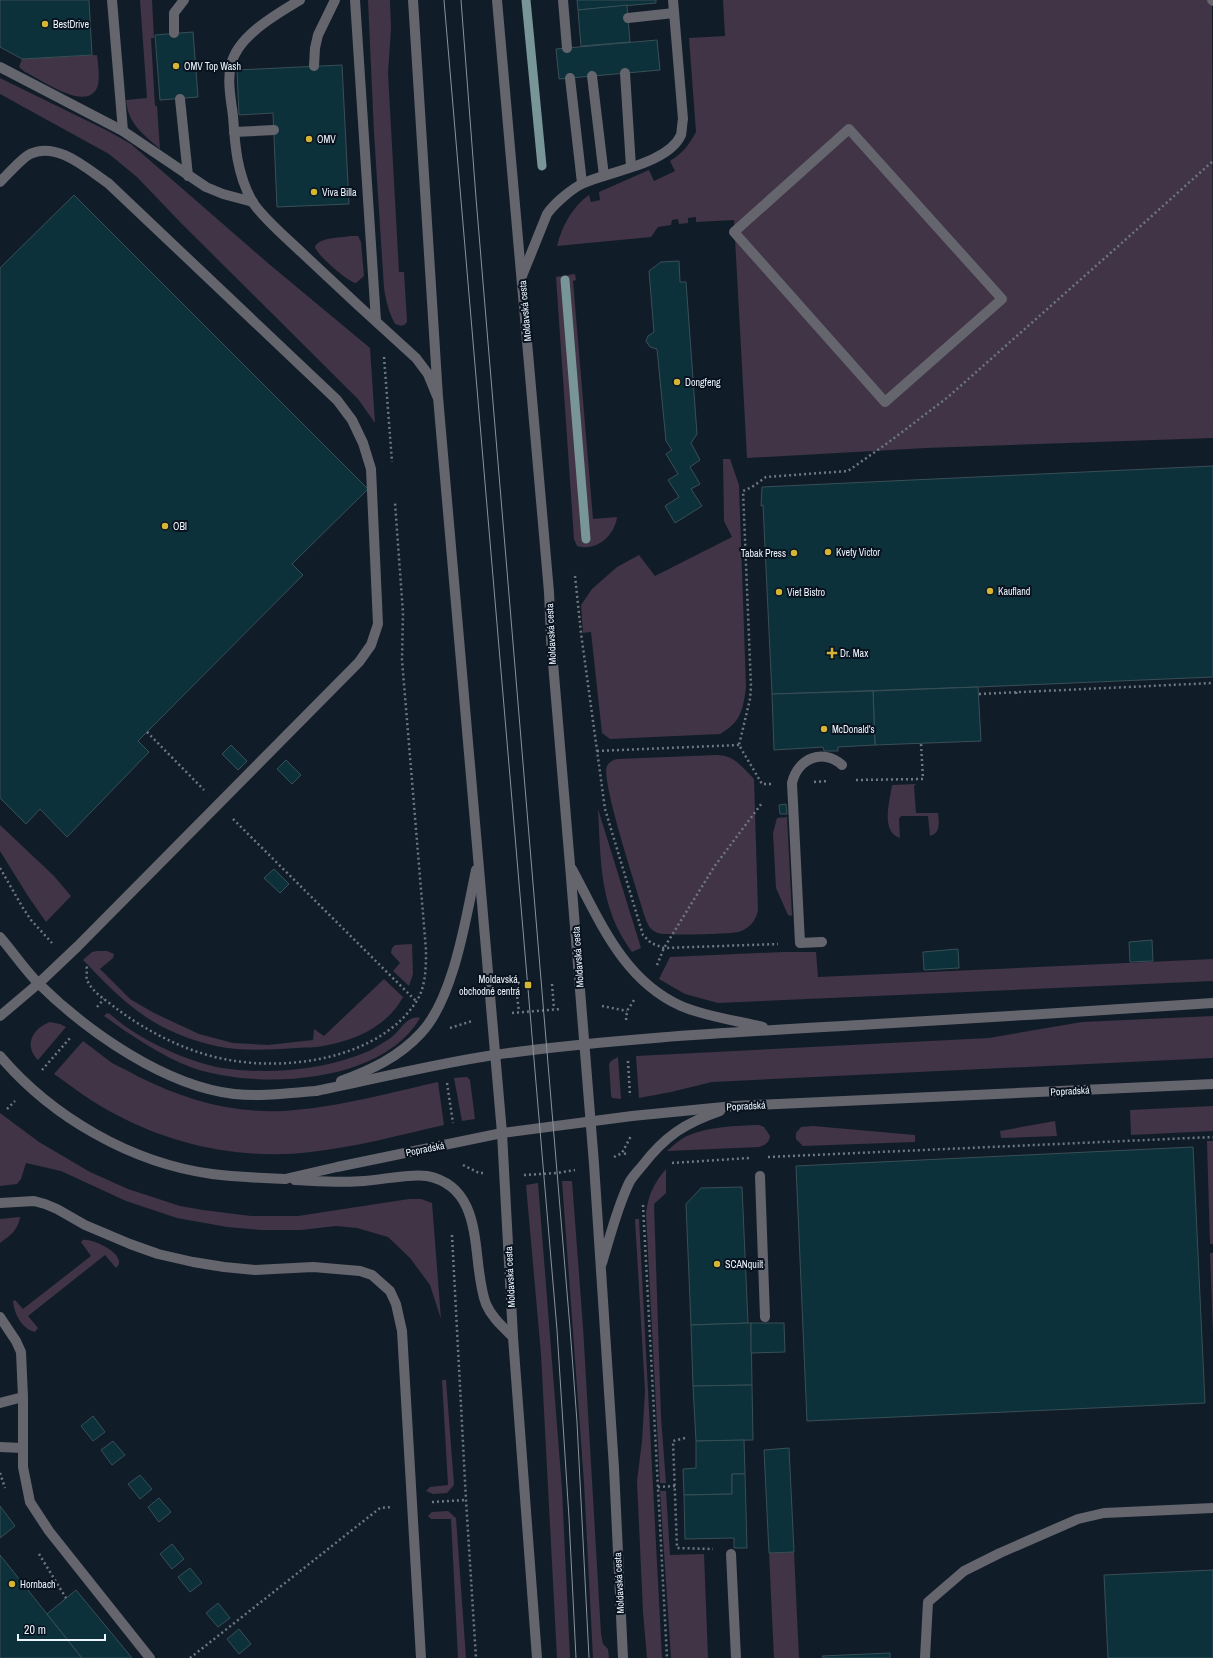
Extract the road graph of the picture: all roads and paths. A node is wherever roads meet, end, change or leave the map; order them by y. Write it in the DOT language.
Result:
graph roads {
  1 [pos="112,0"];
  2 [pos="184,0"];
  3 [pos="300,0"];
  4 [pos="335,0"];
  5 [pos="355,0"];
  6 [pos="413,0"];
  7 [pos="497,0"];
  8 [pos="563,0"];
  9 [pos="673,0"];
  10 [pos="674,13"];
  11 [pos="628,18"];
  12 [pos="174,33"];
  13 [pos="567,48"];
  14 [pos="314,66"];
  15 [pos="0,67"];
  16 [pos="625,73"];
  17 [pos="592,76"];
  18 [pos="570,78"];
  19 [pos="180,99"];
  20 [pos="274,130"];
  21 [pos="123,131"];
  22 [pos="234,132"];
  23 [pos="1213,161"];
  24 [pos="631,167"];
  25 [pos="188,176"];
  26 [pos="604,176"];
  27 [pos="0,182"];
  28 [pos="582,183"];
  29 [pos="252,202"];
  30 [pos="522,276"];
  31 [pos="1002,299"];
  32 [pos="379,324"];
  33 [pos="438,397"];
  34 [pos="392,466"];
  35 [pos="394,497"];
  36 [pos="575,576"];
  37 [pos="1213,683"];
  38 [pos="1016,692"];
  39 [pos="979,694"];
  40 [pos="1016,697"];
  41 [pos="147,732"];
  42 [pos="921,744"];
  43 [pos="597,751"];
  44 [pos="842,766"];
  45 [pos="893,780"];
  46 [pos="762,803"];
  47 [pos="219,804"];
  48 [pos="478,858"];
  49 [pos="570,865"];
  50 [pos="0,868"];
  51 [pos="0,937"];
  52 [pos="822,942"];
  53 [pos="778,944"];
  54 [pos="664,948"];
  55 [pos="71,952"];
  56 [pos="39,983"];
  57 [pos="552,984"];
  58 [pos="516,987"];
  59 [pos="104,999"];
  60 [pos="417,1001"];
  61 [pos="1213,1003"];
  62 [pos="582,1007"];
  63 [pos="554,1009"];
  64 [pos="627,1011"];
  65 [pos="519,1012"];
  66 [pos="0,1016"];
  67 [pos="491,1016"];
  68 [pos="84,1022"];
  69 [pos="449,1028"];
  70 [pos="773,1029"];
  71 [pos="584,1044"];
  72 [pos="495,1055"];
  73 [pos="0,1056"];
  74 [pos="444,1064"];
  75 [pos="1213,1084"];
  76 [pos="28,1087"];
  77 [pos="316,1091"];
  78 [pos="734,1106"];
  79 [pos="7,1109"];
  80 [pos="590,1122"];
  81 [pos="502,1133"];
  82 [pos="1213,1137"];
  83 [pos="455,1143"];
  84 [pos="622,1153"];
  85 [pos="753,1158"];
  86 [pos="760,1158"];
  87 [pos="670,1163"];
  88 [pos="594,1164"];
  89 [pos="463,1165"];
  90 [pos="505,1173"];
  91 [pos="760,1176"];
  92 [pos="285,1179"];
  93 [pos="449,1186"];
  94 [pos="644,1197"];
  95 [pos="0,1203"];
  96 [pos="452,1230"];
  97 [pos="600,1269"];
  98 [pos="765,1316"];
  99 [pos="0,1317"];
  100 [pos="513,1337"];
  101 [pos="23,1397"];
  102 [pos="0,1403"];
  103 [pos="684,1438"];
  104 [pos="0,1447"];
  105 [pos="22,1448"];
  106 [pos="675,1486"];
  107 [pos="658,1487"];
  108 [pos="466,1500"];
  109 [pos="414,1504"];
  110 [pos="1213,1508"];
  111 [pos="731,1554"];
  112 [pos="150,1658"];
  113 [pos="190,1658"];
  114 [pos="421,1658"];
  115 [pos="476,1658"];
  116 [pos="537,1658"];
  117 [pos="623,1658"];
  118 [pos="667,1658"];
  119 [pos="736,1658"];
  120 [pos="925,1658"];
  1 -- 21 [label="street"];
  2 -- 12 [label="street"];
  3 -- 22 [label="street"];
  4 -- 14 [label="street"];
  5 -- 32 [label="street"];
  6 -- 33 [label="street, Moldavská cesta"];
  7 -- 30 [label="street, Moldavská cesta"];
  8 -- 13 [label="street"];
  9 -- 10 [label="street"];
  10 -- 11 [label="street"];
  10 -- 24 [label="street"];
  15 -- 21 [label="street"];
  16 -- 24 [label="street"];
  17 -- 26 [label="street"];
  18 -- 28 [label="street"];
  19 -- 25 [label="street"];
  20 -- 22 [label="street"];
  21 -- 25 [label="street"];
  22 -- 29 [label="street"];
  23 -- 43 [label="path"];
  24 -- 26 [label="street"];
  25 -- 29 [label="street"];
  26 -- 28 [label="street"];
  27 -- 47 [label="street"];
  28 -- 30 [label="street"];
  29 -- 32 [label="street"];
  30 -- 49 [label="street, Moldavská cesta"];
  31 -- 31 [label="street"];
  32 -- 33 [label="street"];
  32 -- 34 [label="path"];
  33 -- 48 [label="street, Moldavská cesta"];
  35 -- 60 [label="path"];
  36 -- 43 [label="path"];
  37 -- 38 [label="path"];
  38 -- 39 [label="path"];
  38 -- 40 [label="path"];
  41 -- 47 [label="path"];
  42 -- 45 [label="path"];
  43 -- 54 [label="path"];
  44 -- 52 [label="street"];
  46 -- 54 [label="path"];
  47 -- 55 [label="street"];
  47 -- 60 [label="path"];
  48 -- 67 [label="street, Moldavská cesta"];
  48 -- 77 [label="street, Moldavská cesta"];
  49 -- 62 [label="street, Moldavská cesta"];
  49 -- 70 [label="street"];
  50 -- 55 [label="path"];
  51 -- 56 [label="street"];
  53 -- 54 [label="path"];
  55 -- 56 [label="street"];
  55 -- 59 [label="path"];
  56 -- 66 [label="street"];
  56 -- 68 [label="street"];
  57 -- 63 [label="path"];
  58 -- 65 [label="path"];
  59 -- 60 [label="path"];
  59 -- 68 [label="path"];
  61 -- 70 [label="street"];
  62 -- 63 [label="path"];
  62 -- 64 [label="path"];
  62 -- 71 [label="street, Moldavská cesta"];
  63 -- 65 [label="path"];
  65 -- 67 [label="path"];
  67 -- 72 [label="street, Moldavská cesta"];
  68 -- 76 [label="path"];
  68 -- 77 [label="street"];
  69 -- 74 [label="path"];
  70 -- 71 [label="street"];
  71 -- 72 [label="street"];
  71 -- 80 [label="street, Moldavská cesta"];
  72 -- 74 [label="street"];
  72 -- 81 [label="street, Moldavská cesta"];
  73 -- 76 [label="street"];
  74 -- 77 [label="street"];
  74 -- 83 [label="path"];
  75 -- 78 [label="street, Popradská"];
  76 -- 79 [label="path"];
  76 -- 92 [label="street"];
  78 -- 80 [label="street, Popradská"];
  78 -- 97 [label="street, Moldavská cesta"];
  80 -- 81 [label="street, Popradská"];
  80 -- 88 [label="street, Moldavská cesta"];
  81 -- 83 [label="street, Popradská"];
  81 -- 90 [label="street, Moldavská cesta"];
  82 -- 86 [label="path"];
  83 -- 89 [label="path"];
  83 -- 92 [label="street, Popradská"];
  84 -- 88 [label="path"];
  85 -- 87 [label="path"];
  88 -- 90 [label="path"];
  88 -- 97 [label="street, Moldavská cesta"];
  89 -- 90 [label="path"];
  89 -- 93 [label="path"];
  90 -- 100 [label="street, Moldavská cesta"];
  91 -- 98 [label="street"];
  92 -- 93 [label="street"];
  93 -- 100 [label="street"];
  94 -- 107 [label="path"];
  95 -- 109 [label="street"];
  96 -- 108 [label="path"];
  97 -- 117 [label="street, Moldavská cesta"];
  99 -- 101 [label="street"];
  100 -- 116 [label="street, Moldavská cesta"];
  101 -- 102 [label="street"];
  101 -- 105 [label="street"];
  103 -- 106 [label="path"];
  104 -- 105 [label="street"];
  105 -- 112 [label="street"];
  106 -- 107 [label="path"];
  106 -- 111 [label="path"];
  107 -- 118 [label="path"];
  108 -- 109 [label="path"];
  108 -- 115 [label="path"];
  109 -- 113 [label="path"];
  109 -- 114 [label="street"];
  110 -- 120 [label="street"];
  111 -- 119 [label="street"];
}
